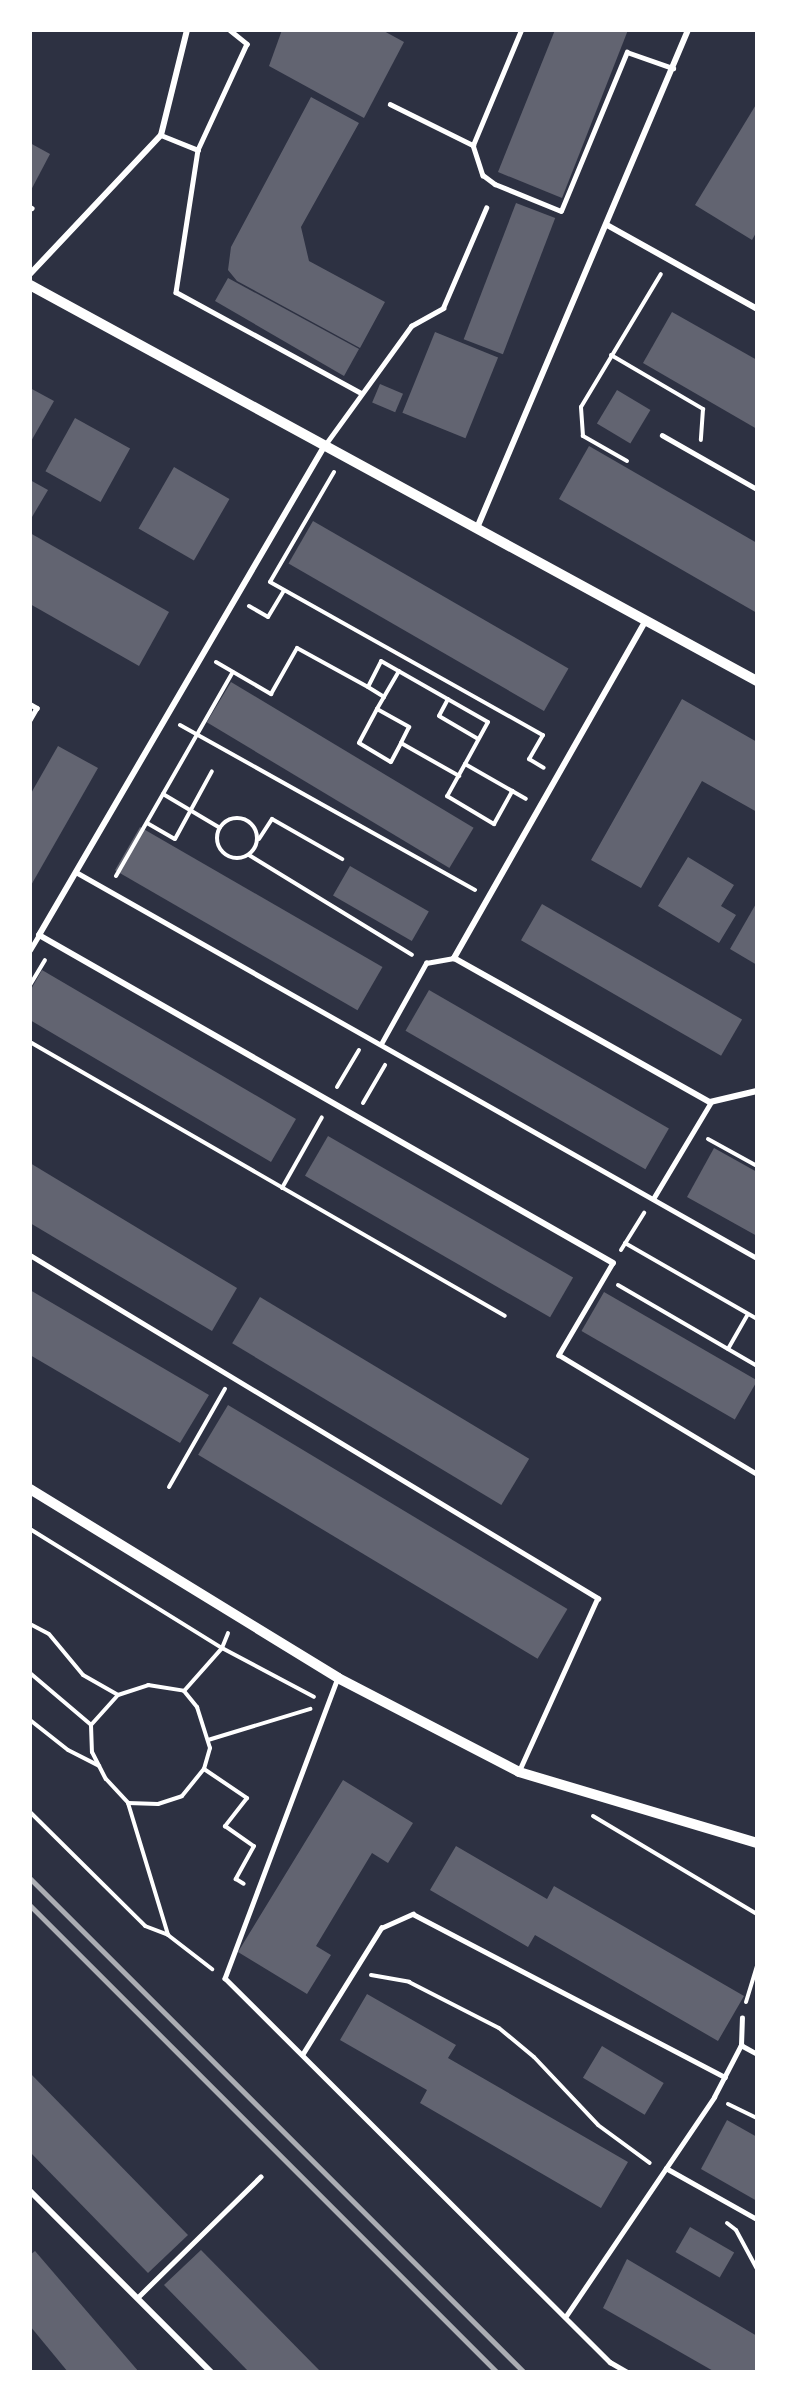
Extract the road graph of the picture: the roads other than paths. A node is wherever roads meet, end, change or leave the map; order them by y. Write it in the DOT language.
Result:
graph roads {
  1 [pos="187,30"];
  2 [pos="230,30"];
  3 [pos="521,30"];
  4 [pos="688,30"];
  5 [pos="673,68"];
  6 [pos="390,104"];
  7 [pos="162,135"];
  8 [pos="473,145"];
  9 [pos="198,150"];
  10 [pos="486,208"];
  11 [pos="607,225"];
  12 [pos="30,274"];
  13 [pos="30,285"];
  14 [pos="757,309"];
  15 [pos="361,393"];
  16 [pos="662,435"];
  17 [pos="325,445"];
  18 [pos="757,489"];
  19 [pos="477,528"];
  20 [pos="647,620"];
  21 [pos="757,681"];
  22 [pos="30,704"];
  23 [pos="30,720"];
  24 [pos="76,872"];
  25 [pos="39,935"];
  26 [pos="30,950"];
  27 [pos="454,958"];
  28 [pos="381,1044"];
  29 [pos="757,1091"];
  30 [pos="711,1102"];
  31 [pos="653,1199"];
  32 [pos="30,1255"];
  33 [pos="757,1258"];
  34 [pos="613,1263"];
  35 [pos="757,1474"];
  36 [pos="30,1489"];
  37 [pos="338,1678"];
  38 [pos="519,1772"];
  39 [pos="757,1844"];
  40 [pos="742,2018"];
  41 [pos="741,2046"];
  42 [pos="757,2054"];
  43 [pos="302,2055"];
  44 [pos="725,2077"];
  45 [pos="666,2168"];
  46 [pos="260,2177"];
  47 [pos="30,2191"];
  48 [pos="757,2219"];
  49 [pos="137,2298"];
  50 [pos="566,2316"];
  51 [pos="610,2362"];
  52 [pos="211,2372"];
  53 [pos="620,2372"];
  54 [pos="627,2372"];
  1 -- 7 [label="street"];
  2 -- 9 [label="lane"];
  3 -- 8 [label="lane"];
  4 -- 5 [label="street"];
  5 -- 8 [label="lane"];
  5 -- 11 [label="street"];
  6 -- 8 [label="lane"];
  7 -- 9 [label="lane"];
  7 -- 12 [label="street"];
  9 -- 15 [label="lane"];
  10 -- 15 [label="lane"];
  11 -- 14 [label="street"];
  11 -- 19 [label="street"];
  13 -- 17 [label="street"];
  15 -- 17 [label="lane"];
  16 -- 18 [label="lane"];
  17 -- 19 [label="street"];
  17 -- 24 [label="street"];
  19 -- 20 [label="street"];
  20 -- 21 [label="street"];
  20 -- 27 [label="street"];
  22 -- 23 [label="lane"];
  24 -- 25 [label="street"];
  24 -- 28 [label="lane"];
  25 -- 26 [label="lane"];
  25 -- 34 [label="street"];
  27 -- 28 [label="lane"];
  27 -- 30 [label="street"];
  28 -- 31 [label="lane"];
  29 -- 30 [label="street"];
  30 -- 31 [label="lane"];
  31 -- 33 [label="lane"];
  32 -- 38 [label="lane"];
  34 -- 35 [label="lane"];
  36 -- 37 [label="street"];
  37 -- 38 [label="street"];
  37 -- 43 [label="lane"];
  38 -- 39 [label="street"];
  40 -- 41 [label="lane"];
  41 -- 42 [label="lane"];
  41 -- 44 [label="lane"];
  43 -- 44 [label="lane"];
  43 -- 50 [label="lane"];
  44 -- 45 [label="lane"];
  45 -- 48 [label="lane"];
  45 -- 50 [label="lane"];
  46 -- 49 [label="lane"];
  47 -- 49 [label="street"];
  49 -- 52 [label="street"];
  50 -- 51 [label="lane"];
  51 -- 53 [label="lane"];
  51 -- 54 [label="lane"];
}
